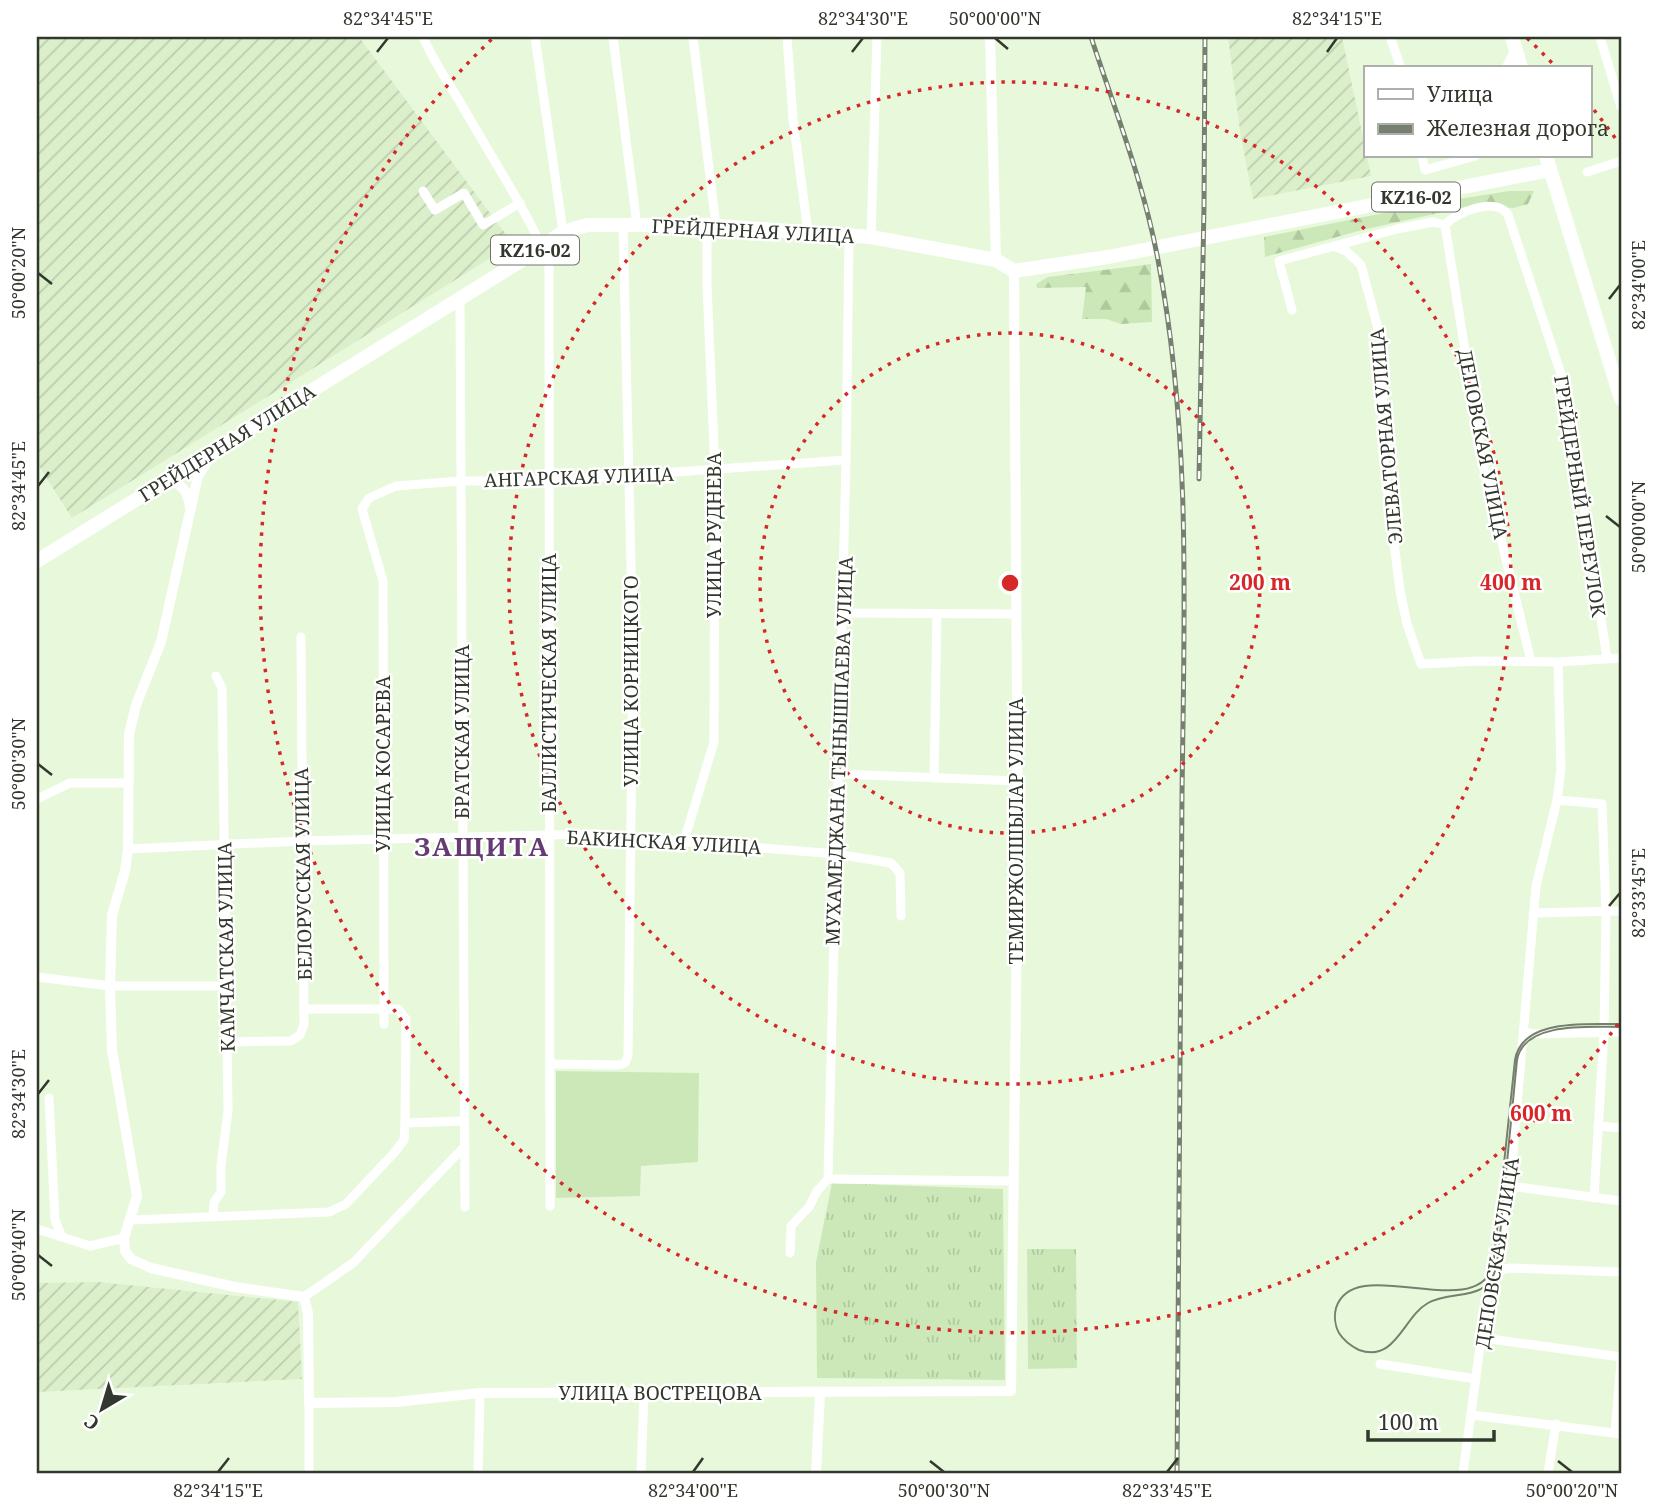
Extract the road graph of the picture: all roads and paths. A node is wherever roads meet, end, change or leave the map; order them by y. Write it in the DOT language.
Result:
graph roads {
  1 [pos="423,37"];
  2 [pos="535,37"];
  3 [pos="613,37"];
  4 [pos="693,37"];
  5 [pos="787,37"];
  6 [pos="877,37"];
  7 [pos="990,37"];
  8 [pos="1390,37"];
  9 [pos="1600,37"];
  10 [pos="1513,43"];
  11 [pos="1401,66"];
  12 [pos="1507,66"];
  13 [pos="1520,66"];
  14 [pos="1621,107"];
  15 [pos="1422,158"];
  16 [pos="1468,158"];
  17 [pos="1621,161"];
  18 [pos="1548,163"];
  19 [pos="1587,172"];
  20 [pos="423,191"];
  21 [pos="520,203"];
  22 [pos="630,225"];
  23 [pos="1445,225"];
  24 [pos="712,226"];
  25 [pos="563,232"];
  26 [pos="808,232"];
  27 [pos="849,235"];
  28 [pos="871,237"];
  29 [pos="541,245"];
  30 [pos="1335,246"];
  31 [pos="996,260"];
  32 [pos="1014,271"];
  33 [pos="460,299"];
  34 [pos="1292,310"];
  35 [pos="1621,399"];
  36 [pos="213,451"];
  37 [pos="846,460"];
  38 [pos="715,471"];
  39 [pos="630,475"];
  40 [pos="167,480"];
  41 [pos="460,481"];
  42 [pos="548,481"];
  43 [pos="190,509"];
  44 [pos="362,509"];
  45 [pos="37,561"];
  46 [pos="842,613"];
  47 [pos="937,614"];
  48 [pos="1016,614"];
  49 [pos="301,636"];
  50 [pos="1607,658"];
  51 [pos="1621,658"];
  52 [pos="1531,661"];
  53 [pos="1558,662"];
  54 [pos="216,676"];
  55 [pos="839,774"];
  56 [pos="934,778"];
  57 [pos="1018,780"];
  58 [pos="128,783"];
  59 [pos="37,799"];
  60 [pos="1557,800"];
  61 [pos="549,836"];
  62 [pos="463,838"];
  63 [pos="631,838"];
  64 [pos="383,839"];
  65 [pos="302,841"];
  66 [pos="684,841"];
  67 [pos="225,845"];
  68 [pos="128,849"];
  69 [pos="837,854"];
  70 [pos="1621,911"];
  71 [pos="1606,912"];
  72 [pos="1534,913"];
  73 [pos="901,916"];
  74 [pos="37,977"];
  75 [pos="110,986"];
  76 [pos="225,986"];
  77 [pos="306,1009"];
  78 [pos="383,1009"];
  79 [pos="384,1024"];
  80 [pos="1524,1031"];
  81 [pos="1604,1032"];
  82 [pos="1621,1032"];
  83 [pos="227,1042"];
  84 [pos="551,1064"];
  85 [pos="49,1098"];
  86 [pos="463,1121"];
  87 [pos="405,1123"];
  88 [pos="1598,1126"];
  89 [pos="1621,1128"];
  90 [pos="465,1146"];
  91 [pos="828,1180"];
  92 [pos="1013,1181"];
  93 [pos="1510,1186"];
  94 [pos="1594,1198"];
  95 [pos="1621,1200"];
  96 [pos="550,1206"];
  97 [pos="466,1207"];
  98 [pos="213,1216"];
  99 [pos="131,1220"];
  100 [pos="37,1230"];
  101 [pos="62,1237"];
  102 [pos="124,1238"];
  103 [pos="790,1253"];
  104 [pos="1497,1272"];
  105 [pos="1621,1272"];
  106 [pos="304,1297"];
  107 [pos="1483,1338"];
  108 [pos="1621,1359"];
  109 [pos="1380,1364"];
  110 [pos="1476,1379"];
  111 [pos="1011,1391"];
  112 [pos="480,1393"];
  113 [pos="643,1393"];
  114 [pos="820,1393"];
  115 [pos="309,1403"];
  116 [pos="1472,1415"];
  117 [pos="1556,1424"];
  118 [pos="1618,1433"];
  119 [pos="309,1473"];
  120 [pos="478,1473"];
  121 [pos="642,1473"];
  122 [pos="816,1473"];
  123 [pos="1463,1473"];
  124 [pos="1548,1473"];
  1 -- 21 [label="street, БАЛЛИСТИЧЕСКАЯ УЛИЦА"];
  2 -- 25 [label="street"];
  3 -- 22 [label="street, УЛИЦА КОРНИЦКОГО"];
  4 -- 24 [label="street, УЛИЦА РУДНЕВА"];
  5 -- 26 [label="street"];
  6 -- 28 [label="street"];
  7 -- 31 [label="street"];
  8 -- 11 [label="street"];
  9 -- 14 [label="street"];
  10 -- 12 [label="street"];
  10 -- 13 [label="main road"];
  15 -- 16 [label="street"];
  17 -- 19 [label="street"];
  18 -- 32 [label="main road, KZ16-02"];
  18 -- 35 [label="main road"];
  20 -- 21 [label="street"];
  21 -- 29 [label="street, БАЛЛИСТИЧЕСКАЯ УЛИЦА"];
  22 -- 24 [label="main road, ГРЕЙДЕРНАЯ УЛИЦА / KZ16-02"];
  22 -- 25 [label="main road, ГРЕЙДЕРНАЯ УЛИЦА / KZ16-02"];
  22 -- 39 [label="street, УЛИЦА КОРНИЦКОГО"];
  23 -- 30 [label="street"];
  23 -- 50 [label="street, ГРЕЙДЕРНЫЙ ПЕРЕУЛОК"];
  23 -- 52 [label="street, ДЕПОВСКАЯ УЛИЦА"];
  24 -- 26 [label="main road, ГРЕЙДЕРНАЯ УЛИЦА / KZ16-02"];
  24 -- 38 [label="street, УЛИЦА РУДНЕВА"];
  25 -- 29 [label="main road, ГРЕЙДЕРНАЯ УЛИЦА / KZ16-02"];
  26 -- 27 [label="main road, ГРЕЙДЕРНАЯ УЛИЦА / KZ16-02"];
  27 -- 28 [label="main road, ГРЕЙДЕРНАЯ УЛИЦА / KZ16-02"];
  27 -- 37 [label="street, МУХАМЕДЖАНА ТЫНЫШПАЕВА УЛИЦА"];
  28 -- 31 [label="main road, ГРЕЙДЕРНАЯ УЛИЦА / KZ16-02"];
  29 -- 33 [label="main road, ГРЕЙДЕРНАЯ УЛИЦА / KZ16-02"];
  29 -- 42 [label="street, БАЛЛИСТИЧЕСКАЯ УЛИЦА"];
  30 -- 34 [label="street"];
  30 -- 52 [label="street, ЭЛЕВАТОРНАЯ УЛИЦА"];
  31 -- 32 [label="main road, ГРЕЙДЕРНАЯ УЛИЦА / KZ16-02"];
  32 -- 48 [label="street, ТЕМИРЖОЛШЫЛАР УЛИЦА"];
  33 -- 36 [label="main road, ГРЕЙДЕРНАЯ УЛИЦА / KZ16-02"];
  33 -- 41 [label="street, БРАТСКАЯ УЛИЦА"];
  36 -- 40 [label="main road, ГРЕЙДЕРНАЯ УЛИЦА / KZ16-02"];
  36 -- 43 [label="street"];
  37 -- 38 [label="street, АНГАРСКАЯ УЛИЦА"];
  37 -- 46 [label="street, МУХАМЕДЖАНА ТЫНЫШПАЕВА УЛИЦА"];
  38 -- 39 [label="street, АНГАРСКАЯ УЛИЦА"];
  38 -- 66 [label="street, УЛИЦА РУДНЕВА"];
  39 -- 42 [label="street, АНГАРСКАЯ УЛИЦА"];
  39 -- 63 [label="street, УЛИЦА КОРНИЦКОГО"];
  40 -- 43 [label="street"];
  40 -- 45 [label="main road, ГРЕЙДЕРНАЯ УЛИЦА / KZ16-02"];
  41 -- 42 [label="street, АНГАРСКАЯ УЛИЦА"];
  41 -- 44 [label="street, АНГАРСКАЯ УЛИЦА"];
  41 -- 62 [label="street, БРАТСКАЯ УЛИЦА"];
  42 -- 61 [label="street, БАЛЛИСТИЧЕСКАЯ УЛИЦА"];
  43 -- 58 [label="street"];
  44 -- 64 [label="street, УЛИЦА КОСАРЕВА"];
  46 -- 47 [label="street"];
  46 -- 55 [label="street, МУХАМЕДЖАНА ТЫНЫШПАЕВА УЛИЦА"];
  47 -- 48 [label="street"];
  47 -- 56 [label="street"];
  48 -- 57 [label="street, ТЕМИРЖОЛШЫЛАР УЛИЦА"];
  49 -- 65 [label="street, БЕЛОРУССКАЯ УЛИЦА"];
  50 -- 51 [label="street"];
  50 -- 53 [label="street"];
  52 -- 53 [label="street"];
  53 -- 60 [label="street, ДЕПОВСКАЯ УЛИЦА"];
  54 -- 67 [label="street, КАМЧАТСКАЯ УЛИЦА"];
  55 -- 56 [label="street"];
  55 -- 69 [label="street, МУХАМЕДЖАНА ТЫНЫШПАЕВА УЛИЦА"];
  56 -- 57 [label="street"];
  57 -- 92 [label="street, ТЕМИРЖОЛШЫЛАР УЛИЦА"];
  58 -- 59 [label="street"];
  58 -- 68 [label="street"];
  60 -- 71 [label="street"];
  60 -- 72 [label="street, ДЕПОВСКАЯ УЛИЦА"];
  61 -- 62 [label="street, БАКИНСКАЯ УЛИЦА"];
  61 -- 63 [label="street, БАКИНСКАЯ УЛИЦА"];
  61 -- 84 [label="street, БАЛЛИСТИЧЕСКАЯ УЛИЦА"];
  62 -- 64 [label="street, БАКИНСКАЯ УЛИЦА"];
  62 -- 86 [label="street, БРАТСКАЯ УЛИЦА"];
  63 -- 66 [label="street, БАКИНСКАЯ УЛИЦА"];
  63 -- 84 [label="street, УЛИЦА КОРНИЦКОГО"];
  64 -- 65 [label="street, БАКИНСКАЯ УЛИЦА"];
  64 -- 78 [label="street, УЛИЦА КОСАРЕВА"];
  65 -- 67 [label="street, БАКИНСКАЯ УЛИЦА"];
  65 -- 77 [label="street, БЕЛОРУССКАЯ УЛИЦА"];
  66 -- 69 [label="street, БАКИНСКАЯ УЛИЦА"];
  67 -- 68 [label="street, БАКИНСКАЯ УЛИЦА"];
  67 -- 76 [label="street, КАМЧАТСКАЯ УЛИЦА"];
  68 -- 75 [label="street"];
  69 -- 73 [label="street, БАКИНСКАЯ УЛИЦА"];
  69 -- 91 [label="street, МУХАМЕДЖАНА ТЫНЫШПАЕВА УЛИЦА"];
  70 -- 71 [label="street"];
  71 -- 72 [label="street"];
  71 -- 81 [label="street"];
  72 -- 80 [label="street, ДЕПОВСКАЯ УЛИЦА"];
  74 -- 75 [label="street"];
  75 -- 76 [label="street"];
  75 -- 99 [label="street"];
  76 -- 83 [label="street, КАМЧАТСКАЯ УЛИЦА"];
  77 -- 78 [label="street"];
  77 -- 83 [label="street, БЕЛОРУССКАЯ УЛИЦА"];
  78 -- 79 [label="street, УЛИЦА КОСАРЕВА"];
  78 -- 87 [label="street"];
  80 -- 81 [label="street"];
  80 -- 93 [label="street, ДЕПОВСКАЯ УЛИЦА"];
  81 -- 82 [label="street"];
  81 -- 88 [label="street"];
  83 -- 98 [label="street, КАМЧАТСКАЯ УЛИЦА"];
  84 -- 96 [label="street, БАЛЛИСТИЧЕСКАЯ УЛИЦА"];
  85 -- 101 [label="street"];
  86 -- 87 [label="street"];
  86 -- 90 [label="street, БРАТСКАЯ УЛИЦА"];
  87 -- 98 [label="street"];
  88 -- 89 [label="street"];
  88 -- 94 [label="street"];
  90 -- 97 [label="street, БРАТСКАЯ УЛИЦА"];
  90 -- 106 [label="street"];
  91 -- 92 [label="street"];
  91 -- 103 [label="street"];
  92 -- 111 [label="street, ТЕМИРЖОЛШЫЛАР УЛИЦА"];
  93 -- 94 [label="street"];
  93 -- 104 [label="street, ДЕПОВСКАЯ УЛИЦА"];
  94 -- 95 [label="street"];
  98 -- 99 [label="street"];
  99 -- 102 [label="street"];
  100 -- 101 [label="street"];
  101 -- 102 [label="street"];
  102 -- 106 [label="street"];
  104 -- 105 [label="street"];
  104 -- 107 [label="street, ДЕПОВСКАЯ УЛИЦА"];
  106 -- 115 [label="street"];
  107 -- 108 [label="street"];
  107 -- 110 [label="street, ДЕПОВСКАЯ УЛИЦА"];
  108 -- 118 [label="street"];
  109 -- 110 [label="street"];
  110 -- 116 [label="street, ДЕПОВСКАЯ УЛИЦА"];
  111 -- 114 [label="street, УЛИЦА ВОСТРЕЦОВА"];
  112 -- 113 [label="street, УЛИЦА ВОСТРЕЦОВА"];
  112 -- 115 [label="street, УЛИЦА ВОСТРЕЦОВА"];
  112 -- 120 [label="street"];
  113 -- 114 [label="street, УЛИЦА ВОСТРЕЦОВА"];
  113 -- 121 [label="street"];
  114 -- 122 [label="street"];
  115 -- 119 [label="street"];
  116 -- 117 [label="street"];
  116 -- 123 [label="street, ДЕПОВСКАЯ УЛИЦА"];
  117 -- 118 [label="street"];
  117 -- 124 [label="street"];
}
